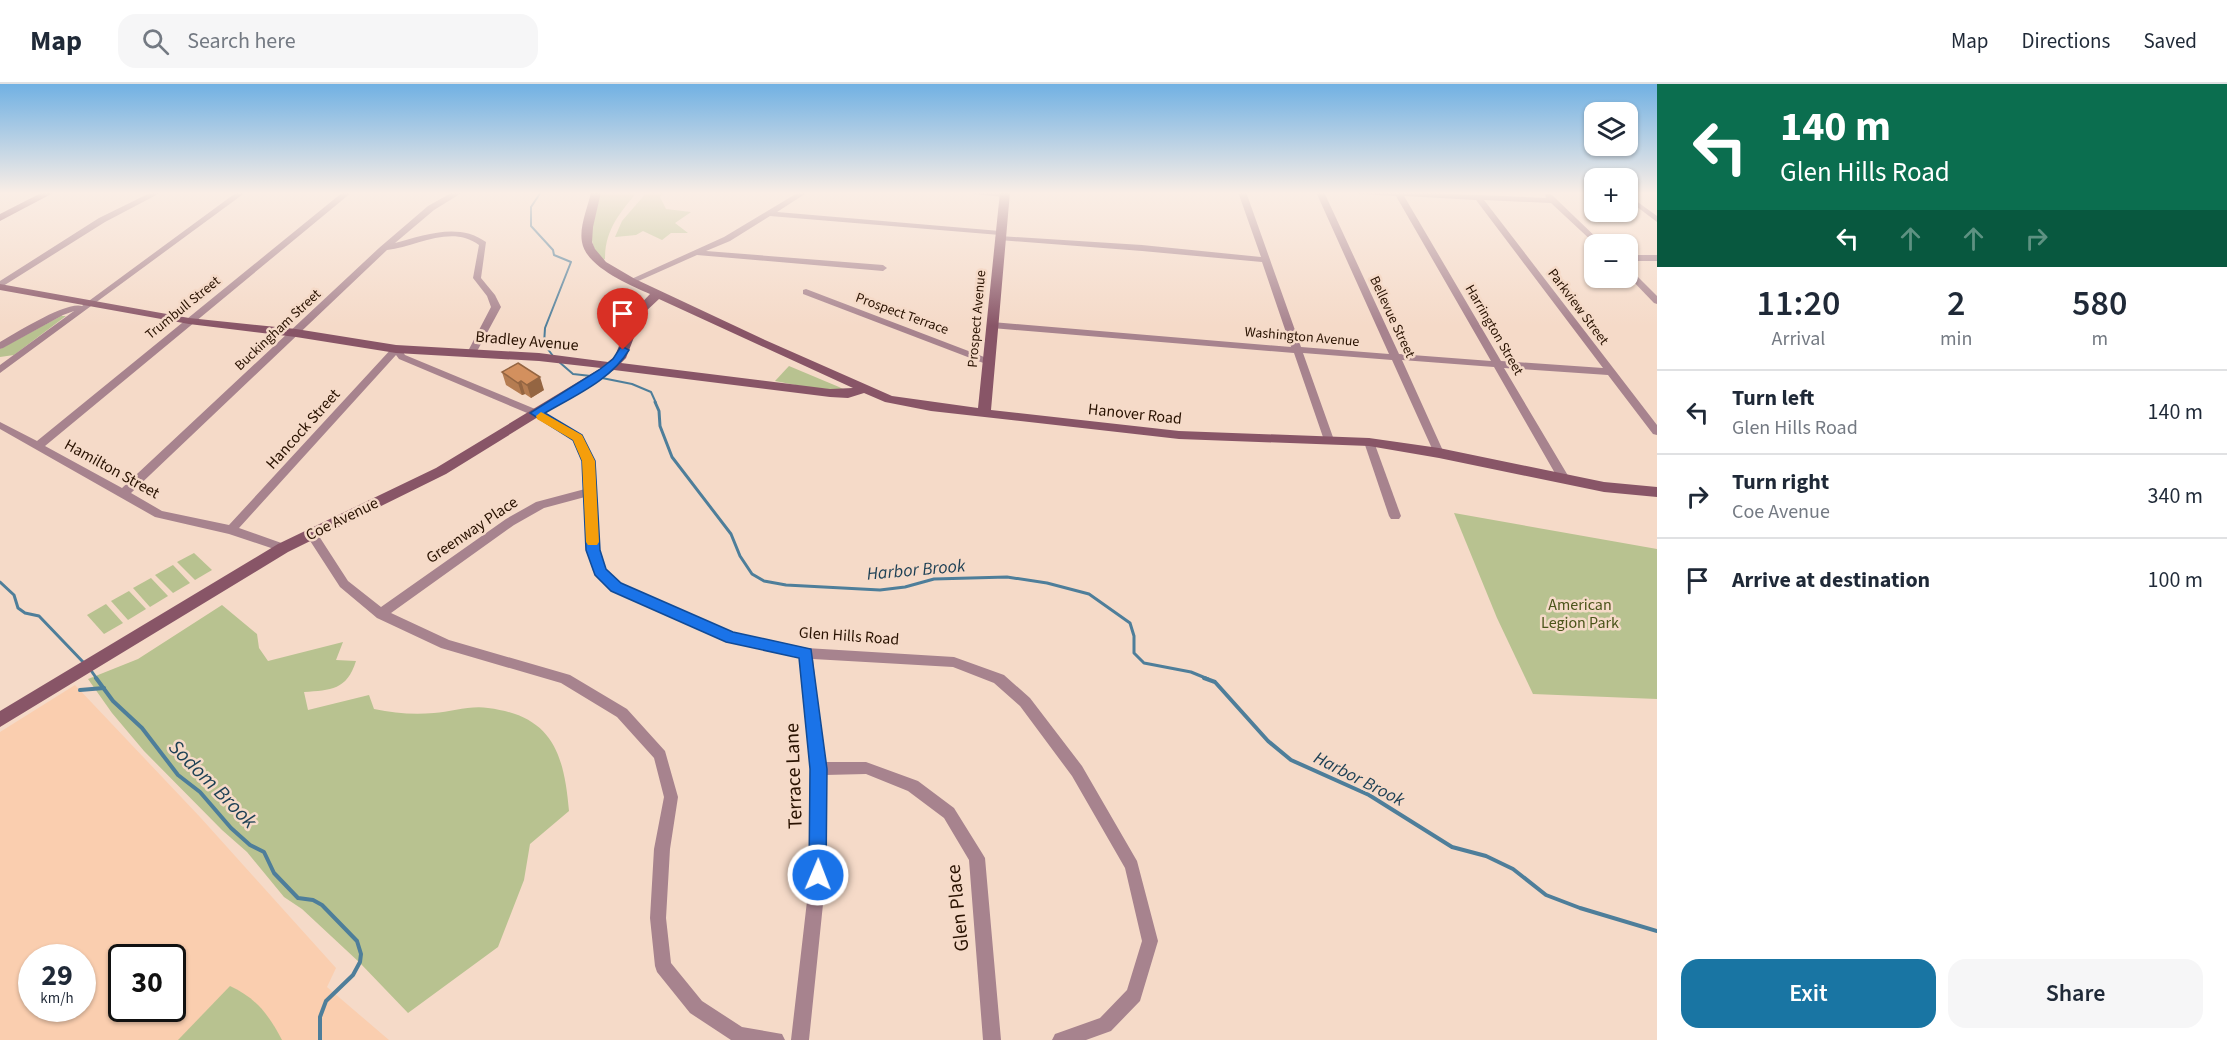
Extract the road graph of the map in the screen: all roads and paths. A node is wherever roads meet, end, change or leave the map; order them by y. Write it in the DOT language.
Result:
graph roads {
  1 [pos="74,237"];
  2 [pos="181,237"];
  3 [pos="293,237"];
  4 [pos="398,237"];
  5 [pos="439,237"];
  6 [pos="475,237"];
  7 [pos="587,237"];
  8 [pos="731,237"];
  9 [pos="1000,237"];
  10 [pos="1018,237"];
  11 [pos="1257,237"];
  12 [pos="1340,237"];
  13 [pos="1425,237"];
  14 [pos="1503,237"];
  15 [pos="382,250"];
  16 [pos="697,253"];
  17 [pos="1638,258"];
  18 [pos="1657,258"];
  19 [pos="1265,261"];
  20 [pos="883,268"];
  21 [pos="631,281"];
  22 [pos="1638,282"];
  23 [pos="2,283"];
  24 [pos="806,292"];
  25 [pos="657,294"];
  26 [pos="93,301"];
  27 [pos="1657,301"];
  28 [pos="194,317"];
  29 [pos="992,325"];
  30 [pos="296,333"];
  31 [pos="0,346"];
  32 [pos="396,349"];
  33 [pos="1297,350"];
  34 [pos="472,353"];
  35 [pos="1396,358"];
  36 [pos="989,362"];
  37 [pos="1498,364"];
  38 [pos="603,367"];
  39 [pos="1,368"];
  40 [pos="1611,372"];
  41 [pos="862,389"];
  42 [pos="536,413"];
  43 [pos="984,414"];
  44 [pos="0,425"];
  45 [pos="1657,432"];
  46 [pos="1329,440"];
  47 [pos="1369,442"];
  48 [pos="37,447"];
  49 [pos="1439,453"];
  50 [pos="1564,479"];
  51 [pos="590,492"];
  52 [pos="1657,492"];
  53 [pos="122,495"];
  54 [pos="1395,516"];
  55 [pos="231,530"];
  56 [pos="311,533"];
  57 [pos="283,548"];
  58 [pos="381,614"];
  59 [pos="806,653"];
  60 [pos="0,720"];
  61 [pos="819,769"];
  62 [pos="776,1040"];
  63 [pos="800,1040"];
  64 [pos="992,1040"];
  65 [pos="1060,1040"];
  1 -- 23 [label="street"];
  2 -- 26 [label="street"];
  3 -- 28 [label="street, Trumbull Street"];
  4 -- 15 [label="street, Buckingham Street"];
  5 -- 15 [label="street"];
  6 -- 34 [label="street"];
  7 -- 21 [label="street, Hanover Road"];
  8 -- 16 [label="street"];
  9 -- 29 [label="street, Prospect Avenue"];
  10 -- 19 [label="street"];
  11 -- 19 [label="street"];
  12 -- 35 [label="street, Bellevue Street"];
  13 -- 37 [label="street, Harrington Street"];
  14 -- 40 [label="street, Parkview Street"];
  15 -- 30 [label="street, Buckingham Street"];
  16 -- 20 [label="street"];
  16 -- 21 [label="street"];
  17 -- 18 [label="street"];
  19 -- 33 [label="street"];
  21 -- 25 [label="street, Hanover Road"];
  22 -- 27 [label="street"];
  23 -- 26 [label="street, Bradley Avenue"];
  24 -- 36 [label="street, Prospect Terrace"];
  25 -- 38 [label="street, Coe Avenue"];
  25 -- 41 [label="street, Hanover Road"];
  26 -- 28 [label="street, Bradley Avenue"];
  26 -- 31 [label="street"];
  26 -- 39 [label="street"];
  28 -- 30 [label="street, Bradley Avenue"];
  28 -- 48 [label="street, Trumbull Street"];
  29 -- 33 [label="street, Washington Avenue"];
  29 -- 36 [label="street, Prospect Avenue"];
  30 -- 32 [label="street, Bradley Avenue"];
  30 -- 53 [label="street, Buckingham Street"];
  32 -- 34 [label="street, Bradley Avenue"];
  32 -- 42 [label="street, Glen Hills Road"];
  32 -- 55 [label="street, Hancock Street"];
  33 -- 35 [label="street, Washington Avenue"];
  33 -- 46 [label="street"];
  34 -- 38 [label="street, Bradley Avenue"];
  35 -- 37 [label="street, Washington Avenue"];
  35 -- 49 [label="street, Bellevue Street"];
  36 -- 43 [label="street, Prospect Avenue"];
  37 -- 40 [label="street, Washington Avenue"];
  37 -- 50 [label="street, Harrington Street"];
  38 -- 41 [label="street, Bradley Avenue"];
  38 -- 42 [label="street, Coe Avenue"];
  40 -- 45 [label="street, Parkview Street"];
  41 -- 43 [label="street, Hanover Road"];
  42 -- 51 [label="street, Glen Hills Road"];
  42 -- 56 [label="street, Coe Avenue"];
  43 -- 46 [label="street, Hanover Road"];
  44 -- 48 [label="street, Hamilton Street"];
  46 -- 47 [label="street, Hanover Road"];
  47 -- 49 [label="street, Hanover Road"];
  47 -- 54 [label="street"];
  48 -- 53 [label="street, Hamilton Street"];
  49 -- 50 [label="street, Hanover Road"];
  50 -- 52 [label="street, Hanover Road"];
  51 -- 58 [label="street, Greenway Place"];
  51 -- 59 [label="street, Glen Hills Road"];
  53 -- 55 [label="street, Hamilton Street"];
  55 -- 57 [label="street, Hamilton Street"];
  56 -- 57 [label="street, Coe Avenue"];
  56 -- 58 [label="street"];
  57 -- 60 [label="street, Coe Avenue"];
  58 -- 62 [label="street"];
  59 -- 61 [label="street, Terrace Lane"];
  59 -- 65 [label="street, Glen Hills Road"];
  61 -- 63 [label="street, Terrace Lane"];
  61 -- 64 [label="street, Glen Place"];
}
